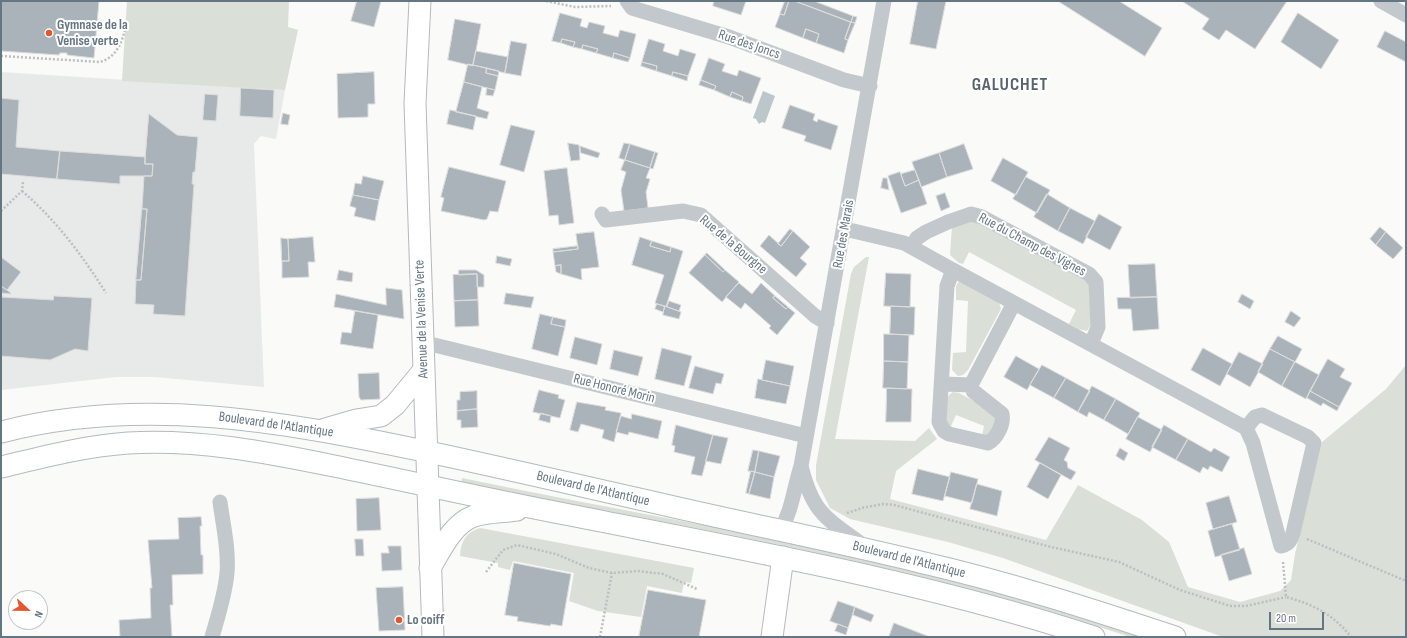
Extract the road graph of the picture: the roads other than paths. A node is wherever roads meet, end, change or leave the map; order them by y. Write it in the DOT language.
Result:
graph roads {
  1 [pos="420,1"];
  2 [pos="884,1"];
  3 [pos="1381,1"];
  4 [pos="627,2"];
  5 [pos="1406,15"];
  6 [pos="870,86"];
  7 [pos="602,214"];
  8 [pos="844,230"];
  9 [pos="912,246"];
  10 [pos="953,270"];
  11 [pos="1014,303"];
  12 [pos="827,323"];
  13 [pos="422,342"];
  14 [pos="1092,344"];
  15 [pos="423,371"];
  16 [pos="943,384"];
  17 [pos="971,385"];
  18 [pos="1246,428"];
  19 [pos="323,430"];
  20 [pos="1,432"];
  21 [pos="806,436"];
  22 [pos="426,451"];
  23 [pos="1,466"];
  24 [pos="801,466"];
  25 [pos="427,486"];
  26 [pos="220,502"];
  27 [pos="534,508"];
  28 [pos="780,531"];
  29 [pos="869,549"];
  30 [pos="783,557"];
  31 [pos="430,568"];
  32 [pos="212,637"];
  33 [pos="432,637"];
  34 [pos="772,637"];
  35 [pos="1094,637"];
  36 [pos="1175,637"];
  1 -- 13 [label="main road, Avenue de la Venise Verte"];
  2 -- 6 [label="street, Rue des Marais"];
  3 -- 5 [label="street"];
  4 -- 6 [label="street, Rue des Joncs"];
  6 -- 8 [label="street, Rue des Marais"];
  7 -- 12 [label="street, Rue de la Bourgne"];
  8 -- 9 [label="street"];
  8 -- 12 [label="street, Rue des Marais"];
  9 -- 10 [label="street"];
  9 -- 14 [label="street, Rue du Champ des Vignes"];
  10 -- 11 [label="street"];
  10 -- 16 [label="street"];
  11 -- 14 [label="street"];
  11 -- 17 [label="street"];
  12 -- 21 [label="street, Rue des Marais"];
  13 -- 15 [label="main road, Avenue de la Venise Verte"];
  13 -- 21 [label="street, Rue Honoré Morin"];
  14 -- 18 [label="street"];
  15 -- 19 [label="main road"];
  15 -- 22 [label="main road, Avenue de la Venise Verte"];
  16 -- 17 [label="street"];
  16 -- 17 [label="street"];
  18 -- 18 [label="street"];
  19 -- 20 [label="main road, Boulevard de l'Atlantique"];
  19 -- 22 [label="main road, Boulevard de l'Atlantique"];
  21 -- 24 [label="street, Rue des Marais"];
  22 -- 25 [label="main road, Avenue de la Venise Verte"];
  22 -- 28 [label="main road, Boulevard de l'Atlantique"];
  23 -- 25 [label="main road, Boulevard de l'Atlantique"];
  24 -- 28 [label="street, Rue des Marais"];
  24 -- 29 [label="street, Rue des Marais"];
  25 -- 27 [label="main road, Boulevard de l'Atlantique"];
  25 -- 31 [label="main road, Avenue de la Venise Verte"];
  26 -- 32 [label="street"];
  27 -- 30 [label="main road, Boulevard de l'Atlantique"];
  27 -- 31 [label="main road"];
  28 -- 29 [label="main road, Boulevard de l'Atlantique"];
  29 -- 36 [label="main road, Boulevard de l'Atlantique"];
  30 -- 34 [label="main road"];
  30 -- 35 [label="main road, Boulevard de l'Atlantique"];
  31 -- 33 [label="main road, Avenue de la Venise Verte"];
}
